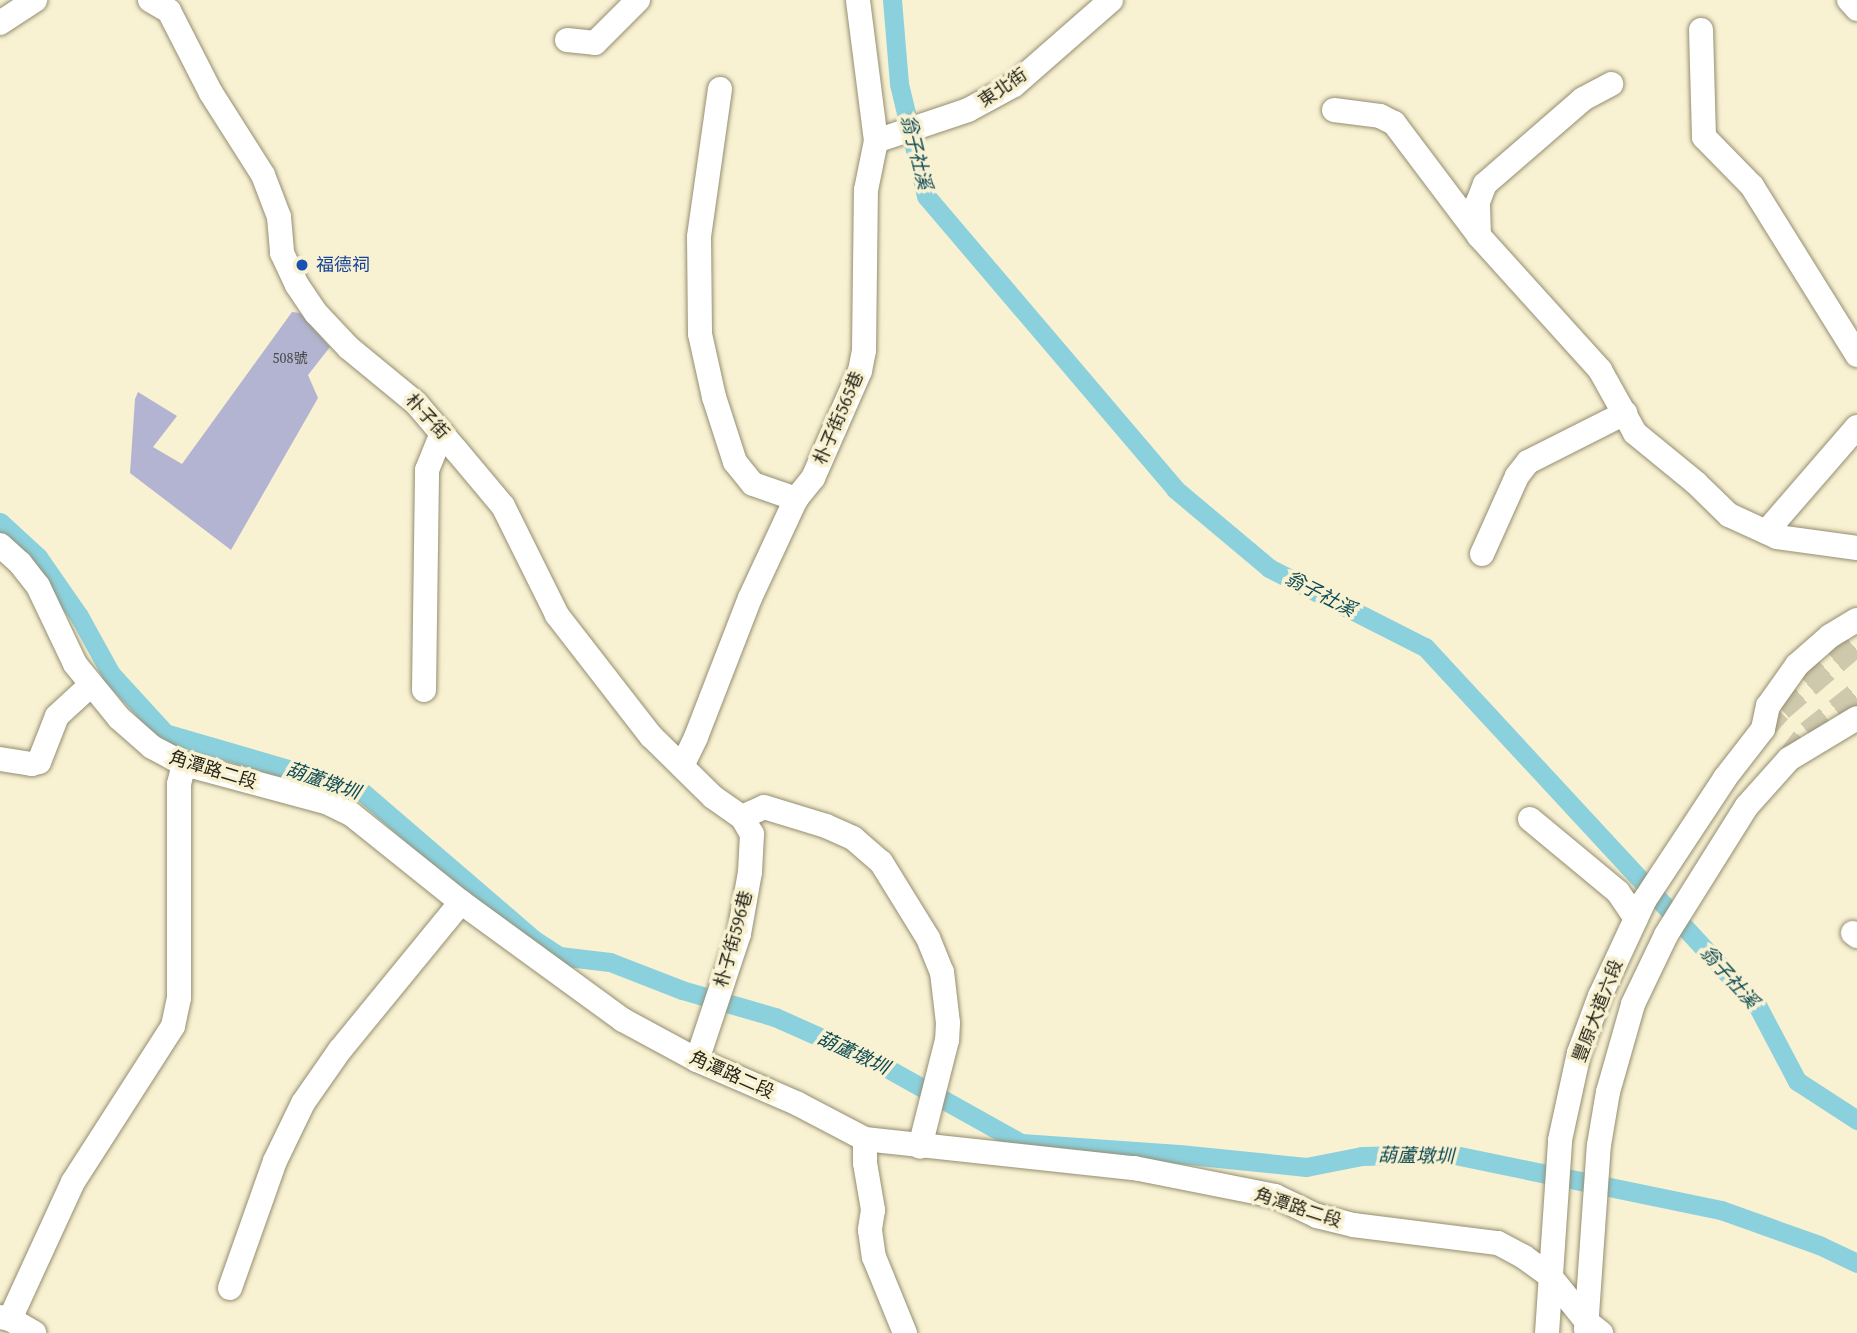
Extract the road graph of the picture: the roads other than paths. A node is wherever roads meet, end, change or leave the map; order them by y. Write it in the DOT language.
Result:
graph roads {
  1 [pos="35,0"];
  2 [pos="150,0"];
  3 [pos="638,0"];
  4 [pos="858,0"];
  5 [pos="1111,0"];
  6 [pos="1849,0"];
  7 [pos="1857,9"];
  8 [pos="0,23"];
  9 [pos="1701,30"];
  10 [pos="567,40"];
  11 [pos="1611,85"];
  12 [pos="720,89"];
  13 [pos="1334,110"];
  14 [pos="880,140"];
  15 [pos="1479,236"];
  16 [pos="1857,355"];
  17 [pos="1625,412"];
  18 [pos="1857,427"];
  19 [pos="442,433"];
  20 [pos="796,499"];
  21 [pos="1766,531"];
  22 [pos="0,545"];
  23 [pos="1857,548"];
  24 [pos="1482,554"];
  25 [pos="1857,620"];
  26 [pos="91,685"];
  27 [pos="424,690"];
  28 [pos="1857,718"];
  29 [pos="0,759"];
  30 [pos="184,764"];
  31 [pos="682,766"];
  32 [pos="742,817"];
  33 [pos="1530,819"];
  34 [pos="461,902"];
  35 [pos="1640,910"];
  36 [pos="697,1060"];
  37 [pos="865,1139"];
  38 [pos="920,1147"];
  39 [pos="1550,1276"];
  40 [pos="230,1289"];
  41 [pos="5,1318"];
  42 [pos="1591,1329"];
  43 [pos="34,1333"];
  44 [pos="905,1333"];
  45 [pos="1547,1333"];
  1 -- 8 [label="street"];
  2 -- 19 [label="street, 朴子街"];
  3 -- 10 [label="street"];
  4 -- 14 [label="street, 朴子街565巷"];
  5 -- 14 [label="street, 東北街"];
  6 -- 7 [label="street"];
  9 -- 16 [label="street"];
  11 -- 15 [label="street"];
  12 -- 20 [label="street"];
  13 -- 15 [label="street"];
  14 -- 20 [label="street, 朴子街565巷"];
  15 -- 17 [label="street"];
  17 -- 21 [label="street"];
  17 -- 24 [label="street"];
  18 -- 21 [label="street"];
  19 -- 27 [label="street"];
  19 -- 31 [label="street, 朴子街"];
  20 -- 31 [label="street, 朴子街565巷"];
  21 -- 23 [label="street"];
  22 -- 26 [label="street, 角潭路二段"];
  25 -- 35 [label="street, 豐原大道六段"];
  26 -- 29 [label="street"];
  26 -- 30 [label="street, 角潭路二段"];
  28 -- 42 [label="street, 豐原大道六段"];
  30 -- 34 [label="street, 角潭路二段"];
  30 -- 41 [label="street"];
  31 -- 32 [label="street, 朴子街"];
  32 -- 36 [label="street, 朴子街596巷"];
  32 -- 38 [label="street"];
  33 -- 35 [label="street"];
  34 -- 36 [label="street, 角潭路二段"];
  34 -- 40 [label="street"];
  35 -- 39 [label="street, 豐原大道六段"];
  36 -- 37 [label="street, 角潭路二段"];
  37 -- 38 [label="street, 角潭路二段"];
  37 -- 44 [label="street"];
  38 -- 39 [label="street, 角潭路二段"];
  39 -- 42 [label="street, 角潭路二段"];
  39 -- 45 [label="street, 豐原大道六段"];
  41 -- 43 [label="street"];
}
